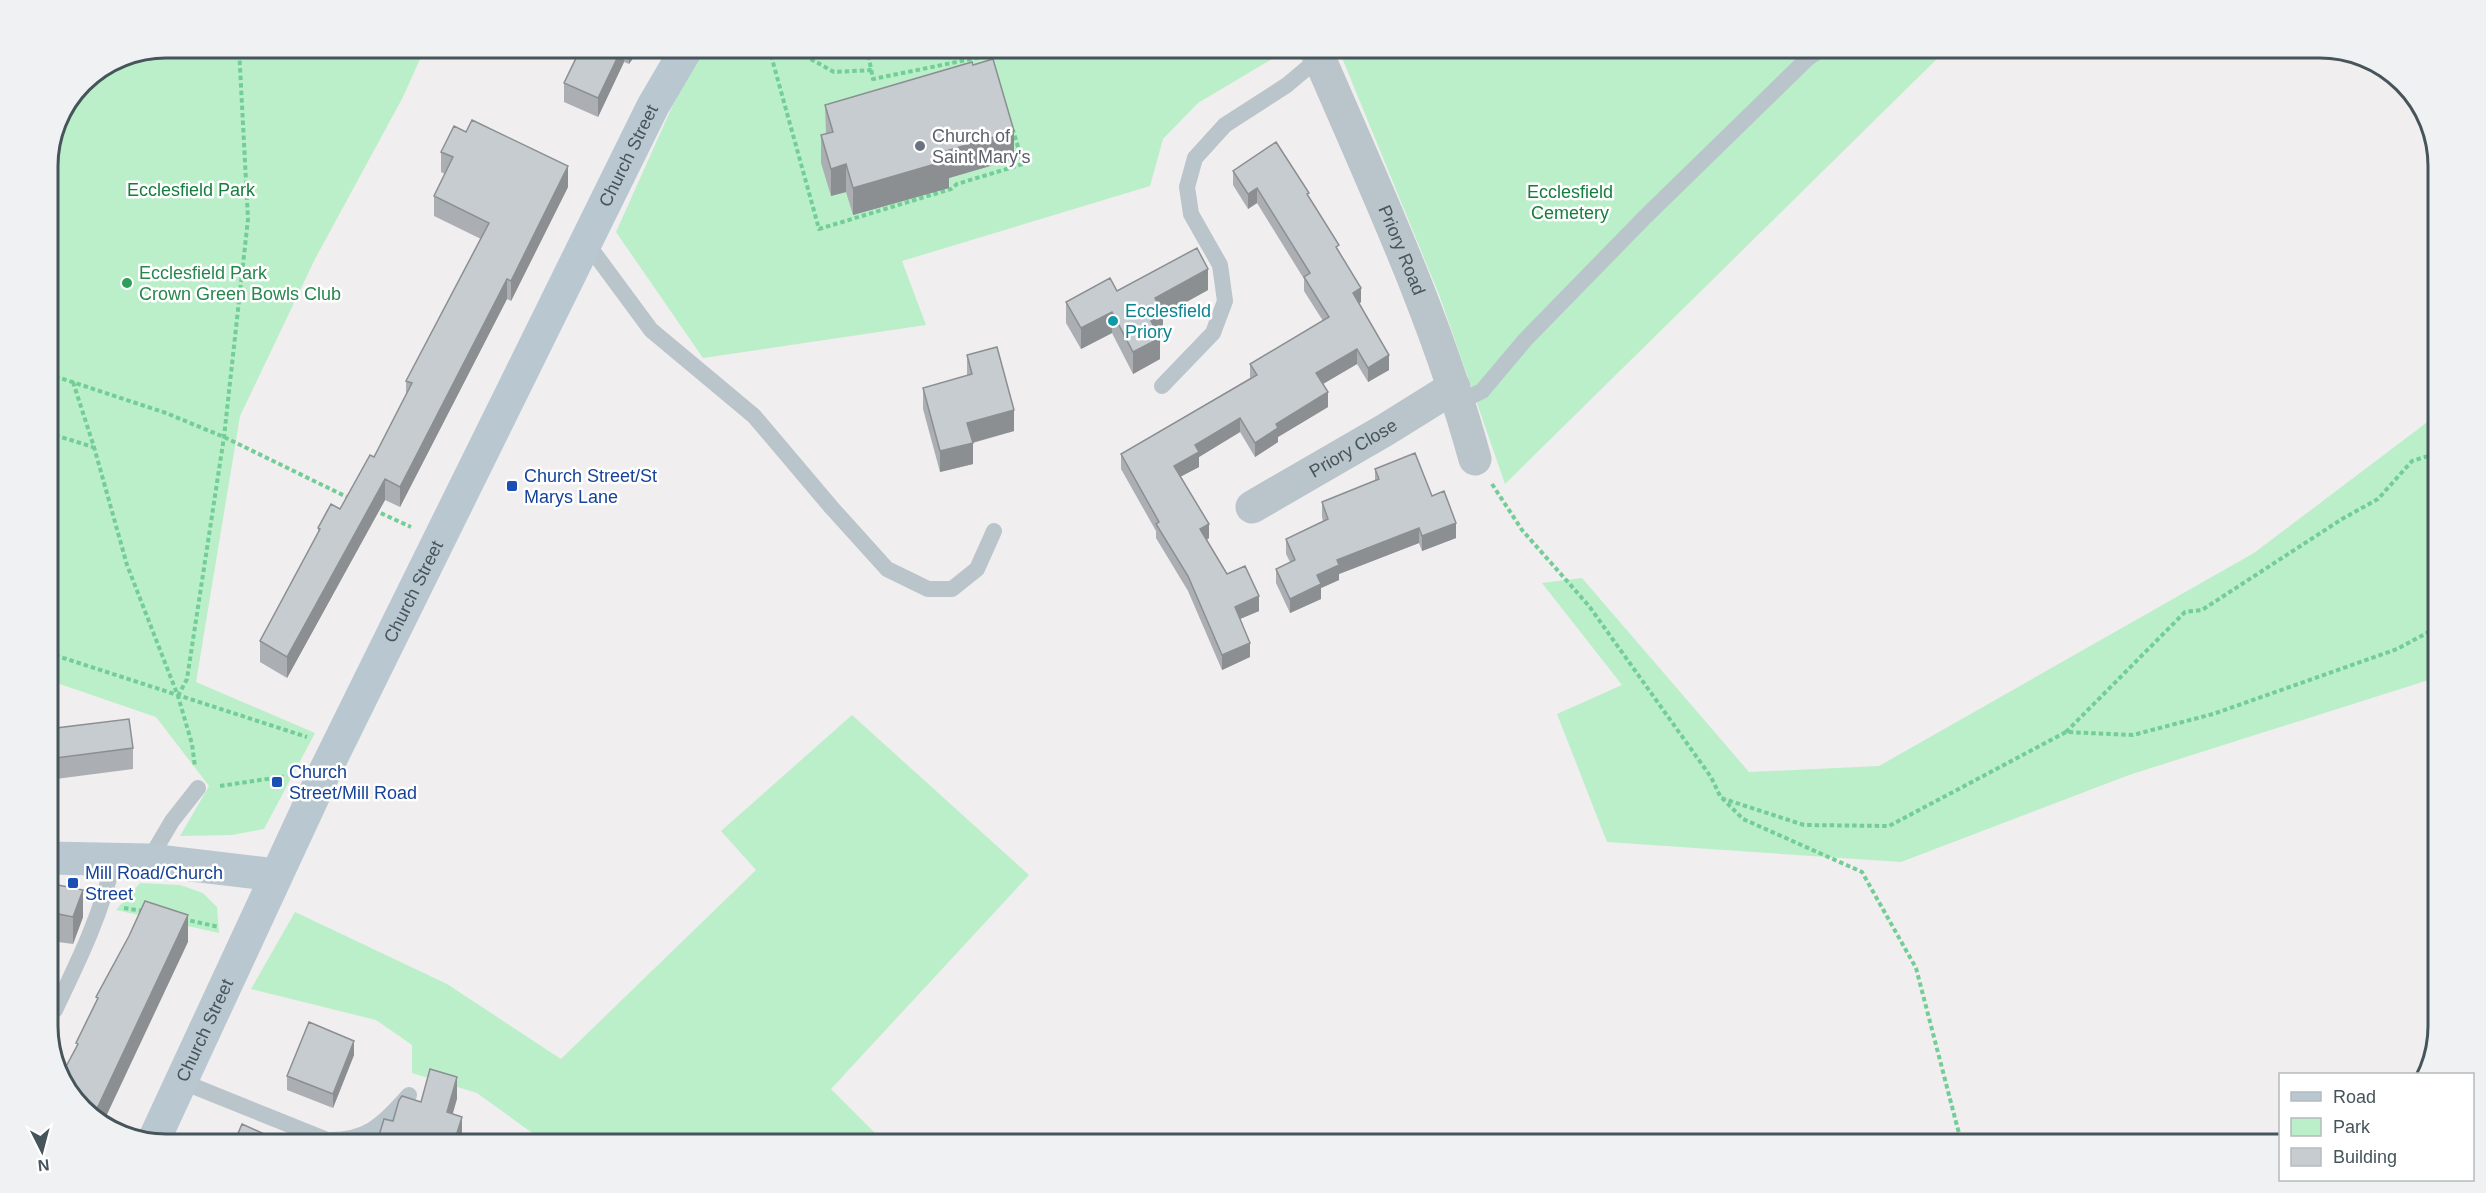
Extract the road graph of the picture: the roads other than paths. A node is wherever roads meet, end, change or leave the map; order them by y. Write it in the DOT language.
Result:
graph roads {
  1 [pos="1312,58"];
  2 [pos="1319,58"];
  3 [pos="1808,58"];
  4 [pos="681,59"];
  5 [pos="586,243"];
  6 [pos="1162,386"];
  7 [pos="1457,395"];
  8 [pos="1475,459"];
  9 [pos="1252,507"];
  10 [pos="994,531"];
  11 [pos="198,788"];
  12 [pos="59,858"];
  13 [pos="114,859"];
  14 [pos="149,860"];
  15 [pos="276,875"];
  16 [pos="59,1002"];
  17 [pos="183,1082"];
  18 [pos="409,1095"];
  19 [pos="157,1134"];
  20 [pos="312,1134"];
  21 [pos="366,1134"];
  1 -- 6 [label="lane"];
  2 -- 7 [label="street, Priory Road"];
  3 -- 7 [label="lane"];
  4 -- 5 [label="main road, Church Street"];
  5 -- 10 [label="lane"];
  5 -- 15 [label="main road, Church Street"];
  7 -- 8 [label="street, Priory Road"];
  7 -- 9 [label="street, Priory Close"];
  11 -- 14 [label="lane"];
  12 -- 13 [label="main road"];
  13 -- 14 [label="main road"];
  13 -- 16 [label="lane"];
  14 -- 15 [label="main road"];
  15 -- 17 [label="main road, Church Street"];
  17 -- 19 [label="main road, Church Street"];
  17 -- 20 [label="lane"];
  18 -- 21 [label="lane"];
}
